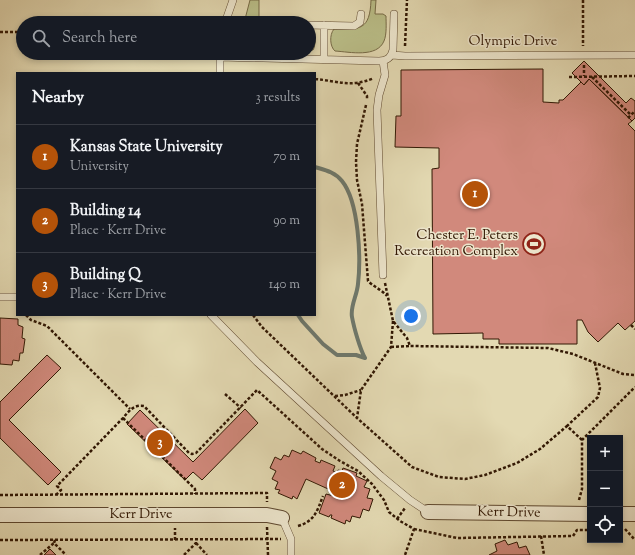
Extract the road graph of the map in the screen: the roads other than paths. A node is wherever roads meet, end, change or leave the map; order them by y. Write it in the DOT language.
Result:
graph roads {
  1 [pos="233,0"];
  2 [pos="361,14"];
  3 [pos="394,14"];
  4 [pos="227,16"];
  5 [pos="316,25"];
  6 [pos="324,25"];
  7 [pos="392,55"];
  8 [pos="635,55"];
  9 [pos="316,59"];
  10 [pos="220,60"];
  11 [pos="324,60"];
  12 [pos="383,61"];
  13 [pos="220,72"];
  14 [pos="383,275"];
  15 [pos="0,297"];
  16 [pos="16,297"];
  17 [pos="212,316"];
  18 [pos="428,512"];
  19 [pos="587,514"];
  20 [pos="623,514"];
  21 [pos="635,514"];
  22 [pos="0,515"];
  23 [pos="282,518"];
  24 [pos="291,555"];
  1 -- 4 [label="lane"];
  2 -- 6 [label="lane"];
  3 -- 7 [label="lane"];
  5 -- 6 [label="lane"];
  6 -- 11 [label="lane"];
  7 -- 8 [label="lane, Olympic Drive"];
  7 -- 12 [label="lane"];
  9 -- 11 [label="lane"];
  10 -- 13 [label="lane"];
  11 -- 12 [label="lane"];
  12 -- 14 [label="lane"];
  15 -- 16 [label="lane"];
  17 -- 18 [label="lane"];
  18 -- 19 [label="street, Kerr Drive"];
  20 -- 21 [label="street"];
  22 -- 23 [label="street, Kerr Drive"];
  23 -- 24 [label="lane"];
}
